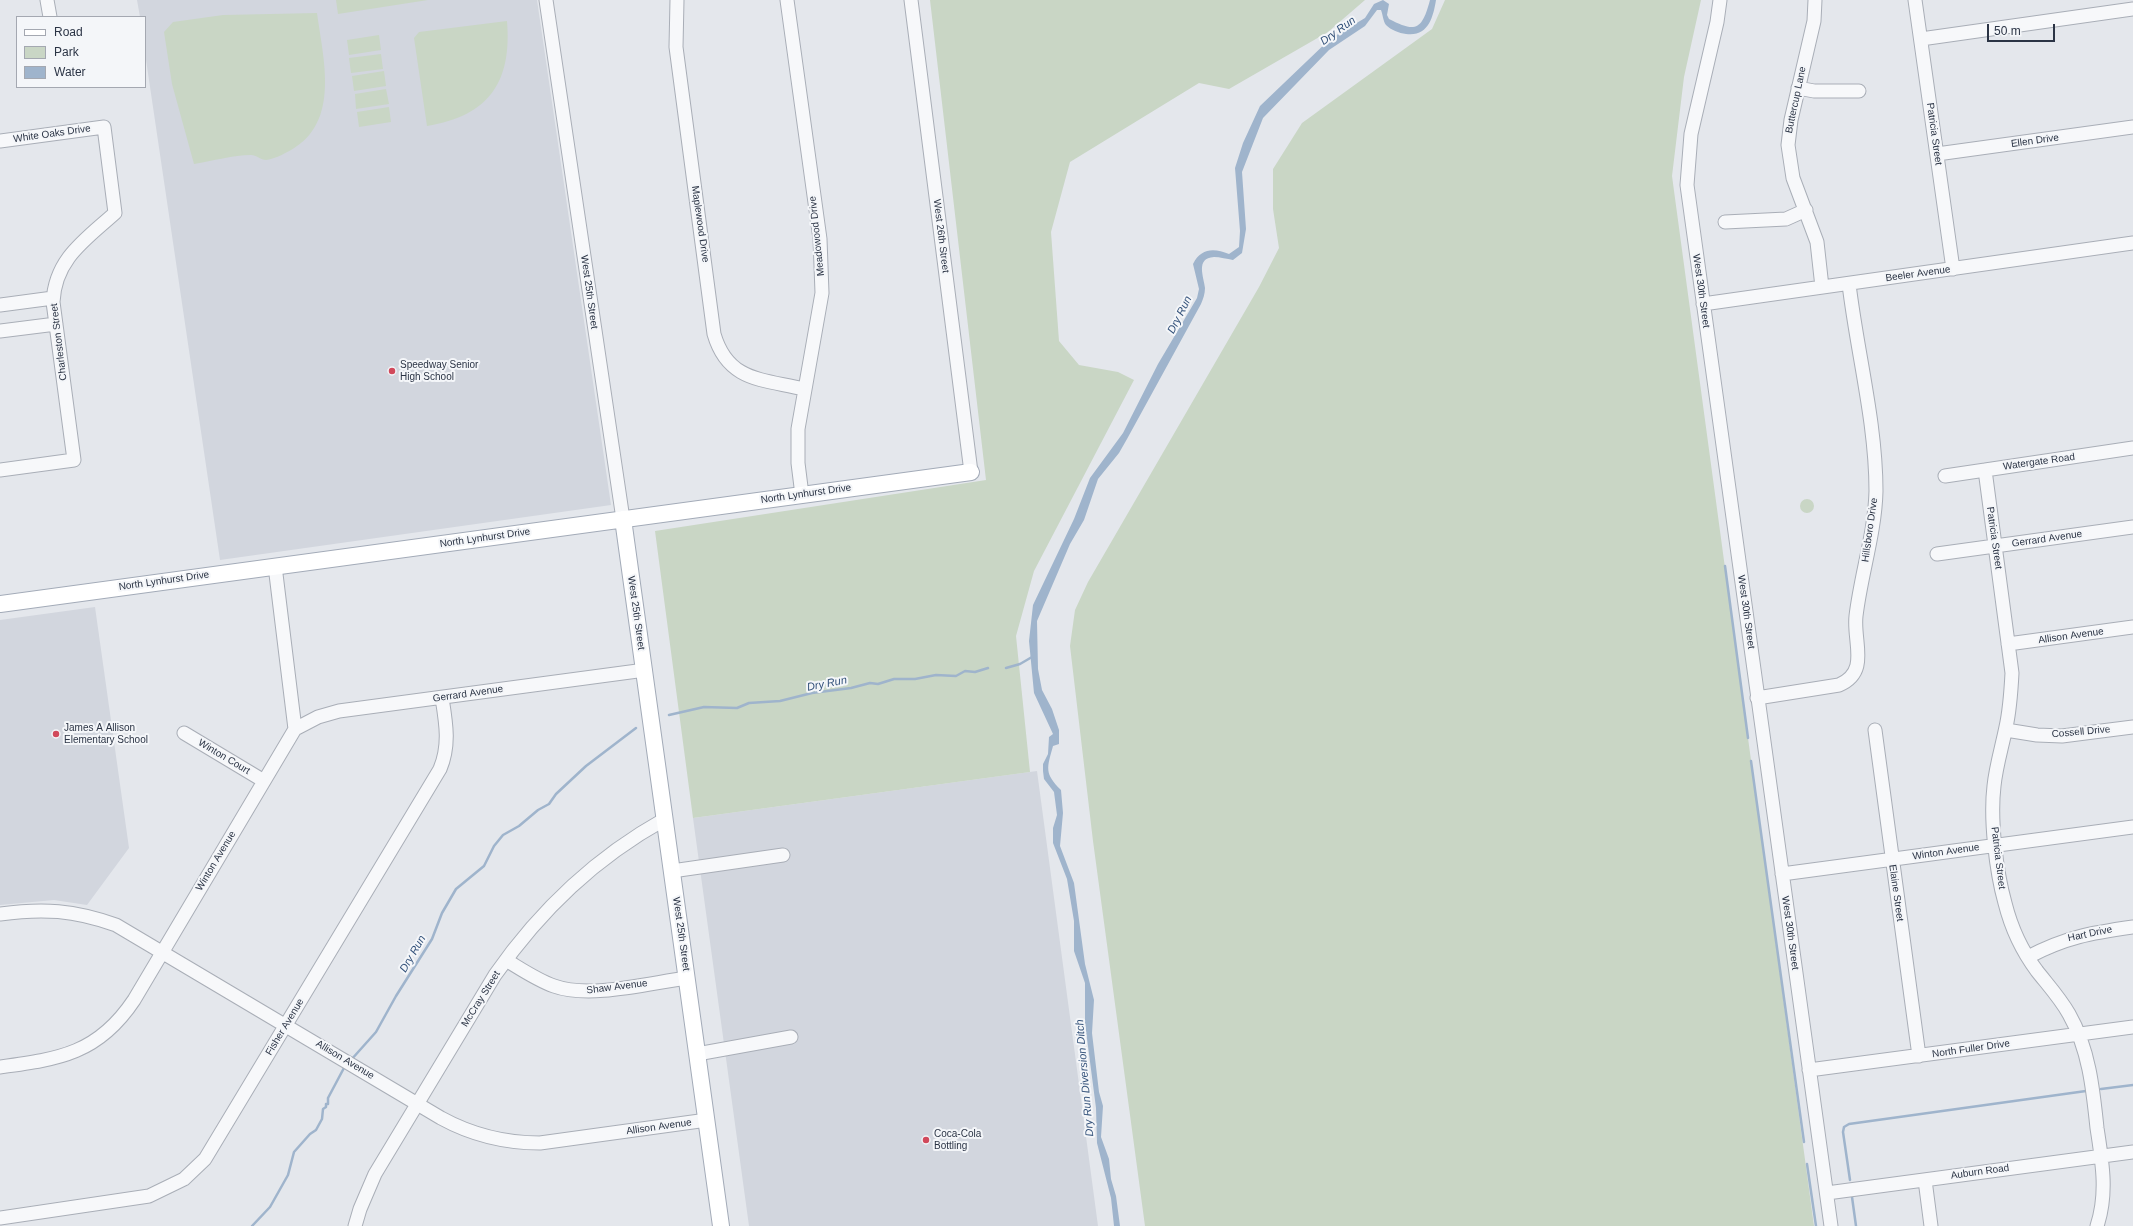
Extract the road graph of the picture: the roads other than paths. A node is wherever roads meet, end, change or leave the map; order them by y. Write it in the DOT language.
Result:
graph roads {
  1 [pos="47,0"];
  2 [pos="546,0"];
  3 [pos="677,0"];
  4 [pos="787,0"];
  5 [pos="911,0"];
  6 [pos="1720,0"];
  7 [pos="1814,0"];
  8 [pos="1915,0"];
  9 [pos="2133,10"];
  10 [pos="50,16"];
  11 [pos="1921,39"];
  12 [pos="1798,88"];
  13 [pos="1859,91"];
  14 [pos="104,127"];
  15 [pos="2133,127"];
  16 [pos="0,141"];
  17 [pos="1937,154"];
  18 [pos="1806,210"];
  19 [pos="1725,222"];
  20 [pos="2133,243"];
  21 [pos="1953,269"];
  22 [pos="1849,284"];
  23 [pos="1822,287"];
  24 [pos="54,298"];
  25 [pos="1703,304"];
  26 [pos="0,305"];
  27 [pos="56,324"];
  28 [pos="0,331"];
  29 [pos="804,389"];
  30 [pos="2133,448"];
  31 [pos="0,470"];
  32 [pos="1985,470"];
  33 [pos="971,472"];
  34 [pos="1945,476"];
  35 [pos="802,495"];
  36 [pos="623,520"];
  37 [pos="2133,527"];
  38 [pos="1995,546"];
  39 [pos="1937,554"];
  40 [pos="275,566"];
  41 [pos="0,604"];
  42 [pos="2133,627"];
  43 [pos="2008,644"];
  44 [pos="645,670"];
  45 [pos="442,698"];
  46 [pos="1757,698"];
  47 [pos="2133,727"];
  48 [pos="295,729"];
  49 [pos="1875,730"];
  50 [pos="2006,730"];
  51 [pos="184,733"];
  52 [pos="264,781"];
  53 [pos="665,819"];
  54 [pos="2133,827"];
  55 [pos="1996,845"];
  56 [pos="783,855"];
  57 [pos="1892,859"];
  58 [pos="672,871"];
  59 [pos="1782,874"];
  60 [pos="0,914"];
  61 [pos="2133,927"];
  62 [pos="162,952"];
  63 [pos="2028,958"];
  64 [pos="506,960"];
  65 [pos="687,978"];
  66 [pos="286,1026"];
  67 [pos="2133,1027"];
  68 [pos="2079,1034"];
  69 [pos="792,1037"];
  70 [pos="697,1054"];
  71 [pos="1919,1056"];
  72 [pos="0,1067"];
  73 [pos="1809,1070"];
  74 [pos="417,1104"];
  75 [pos="707,1120"];
  76 [pos="2133,1152"];
  77 [pos="2101,1156"];
  78 [pos="1925,1180"];
  79 [pos="1827,1193"];
  80 [pos="0,1218"];
  81 [pos="355,1226"];
  82 [pos="721,1226"];
  83 [pos="1831,1226"];
  84 [pos="1931,1226"];
  85 [pos="2097,1226"];
  1 -- 10 [label="street"];
  2 -- 36 [label="street, West 25th Street"];
  3 -- 29 [label="street, Maplewood Drive"];
  4 -- 29 [label="street, Meadowood Drive"];
  5 -- 33 [label="street, West 26th Street"];
  6 -- 25 [label="street, West 30th Street"];
  7 -- 12 [label="street, Buttercup Lane"];
  8 -- 11 [label="street, Patricia Street"];
  9 -- 11 [label="street"];
  11 -- 17 [label="street, Patricia Street"];
  12 -- 13 [label="street"];
  12 -- 18 [label="street, Buttercup Lane"];
  14 -- 16 [label="street, White Oaks Drive"];
  14 -- 24 [label="street, Charleston Street"];
  15 -- 17 [label="street, Ellen Drive"];
  17 -- 21 [label="street, Patricia Street"];
  18 -- 19 [label="street"];
  18 -- 23 [label="street, Buttercup Lane"];
  20 -- 21 [label="street, Beeler Avenue"];
  21 -- 22 [label="street, Beeler Avenue"];
  22 -- 23 [label="street, Beeler Avenue"];
  22 -- 46 [label="street, Hillsboro Drive"];
  23 -- 25 [label="street, Beeler Avenue"];
  24 -- 26 [label="street"];
  24 -- 27 [label="street, Charleston Street"];
  25 -- 46 [label="street, West 30th Street"];
  27 -- 28 [label="street"];
  27 -- 31 [label="street, Charleston Street"];
  29 -- 35 [label="street, Meadowood Drive"];
  30 -- 32 [label="street, Watergate Road"];
  32 -- 34 [label="street, Watergate Road"];
  32 -- 38 [label="street, Patricia Street"];
  33 -- 35 [label="main road, North Lynhurst Drive"];
  35 -- 36 [label="main road, North Lynhurst Drive"];
  36 -- 40 [label="main road, North Lynhurst Drive"];
  36 -- 44 [label="main road, West 25th Street"];
  37 -- 38 [label="street, Gerrard Avenue"];
  38 -- 39 [label="street, Gerrard Avenue"];
  38 -- 43 [label="street, Patricia Street"];
  40 -- 41 [label="main road, North Lynhurst Drive"];
  40 -- 48 [label="street"];
  42 -- 43 [label="street, Allison Avenue"];
  43 -- 50 [label="street, Patricia Street"];
  44 -- 45 [label="street, Gerrard Avenue"];
  44 -- 53 [label="main road, West 25th Street"];
  45 -- 48 [label="street, Gerrard Avenue"];
  45 -- 66 [label="street, Fisher Avenue"];
  46 -- 59 [label="street, West 30th Street"];
  47 -- 50 [label="street, Cossell Drive"];
  48 -- 52 [label="street, Winton Avenue"];
  49 -- 57 [label="street, Elaine Street"];
  50 -- 55 [label="street, Patricia Street"];
  51 -- 52 [label="street, Winton Court"];
  52 -- 62 [label="street, Winton Avenue"];
  53 -- 58 [label="main road, West 25th Street"];
  53 -- 64 [label="street, McCray Street"];
  54 -- 55 [label="street, Winton Avenue"];
  55 -- 57 [label="street, Winton Avenue"];
  55 -- 63 [label="street, Patricia Street"];
  56 -- 58 [label="street"];
  57 -- 59 [label="street, Winton Avenue"];
  57 -- 71 [label="street, Elaine Street"];
  58 -- 65 [label="main road, West 25th Street"];
  59 -- 73 [label="street, West 30th Street"];
  60 -- 62 [label="street, Allison Avenue"];
  61 -- 63 [label="street, Hart Drive"];
  62 -- 66 [label="street, Allison Avenue"];
  62 -- 72 [label="street, Winton Avenue"];
  63 -- 68 [label="street, Patricia Street"];
  64 -- 65 [label="street, Shaw Avenue"];
  64 -- 74 [label="street, McCray Street"];
  65 -- 70 [label="main road, West 25th Street"];
  66 -- 74 [label="street, Allison Avenue"];
  66 -- 80 [label="street, Fisher Avenue"];
  67 -- 68 [label="street, North Fuller Drive"];
  68 -- 71 [label="street, North Fuller Drive"];
  68 -- 77 [label="street, Patricia Street"];
  69 -- 70 [label="street"];
  70 -- 75 [label="main road, West 25th Street"];
  71 -- 73 [label="street, North Fuller Drive"];
  73 -- 79 [label="street, West 30th Street"];
  74 -- 75 [label="street, Allison Avenue"];
  74 -- 81 [label="street, McCray Street"];
  75 -- 82 [label="main road, West 25th Street"];
  76 -- 77 [label="street, Auburn Road"];
  77 -- 78 [label="street, Auburn Road"];
  77 -- 85 [label="street, Patricia Street"];
  78 -- 79 [label="street, Auburn Road"];
  78 -- 84 [label="street"];
  79 -- 83 [label="street, West 30th Street"];
}
